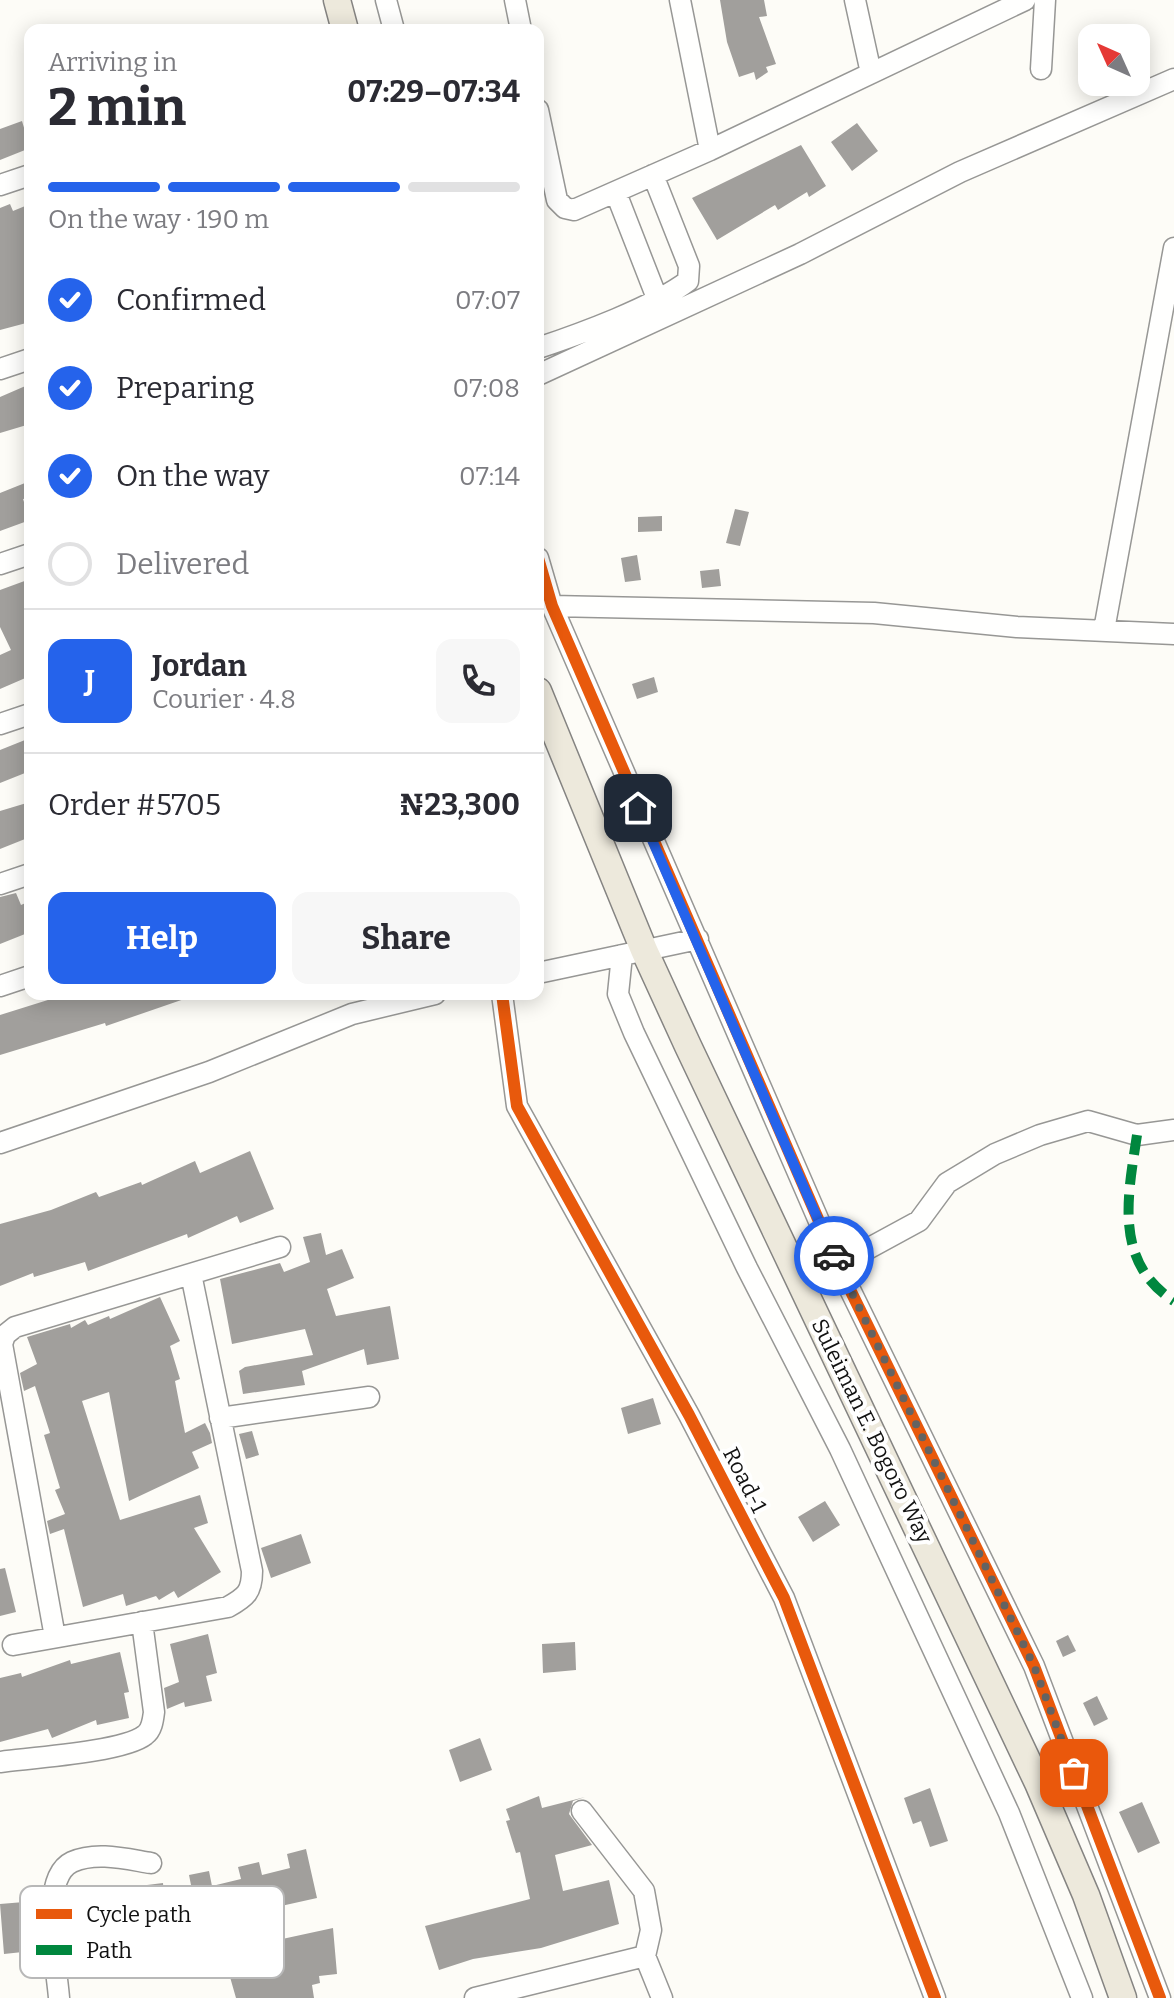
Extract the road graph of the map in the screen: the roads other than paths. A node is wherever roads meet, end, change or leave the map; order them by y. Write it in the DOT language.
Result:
graph roads {
  1 [pos="337,0"];
  2 [pos="386,0"];
  3 [pos="515,0"];
  4 [pos="680,0"];
  5 [pos="855,0"];
  6 [pos="1025,0"];
  7 [pos="1045,0"];
  8 [pos="343,24"];
  9 [pos="392,24"];
  10 [pos="520,24"];
  11 [pos="1041,69"];
  12 [pos="871,73"];
  13 [pos="1173,82"];
  14 [pos="544,138"];
  15 [pos="710,150"];
  16 [pos="653,175"];
  17 [pos="24,177"];
  18 [pos="0,185"];
  19 [pos="616,193"];
  20 [pos="1174,248"];
  21 [pos="657,298"];
  22 [pos="544,345"];
  23 [pos="24,361"];
  24 [pos="0,369"];
  25 [pos="544,372"];
  26 [pos="24,556"];
  27 [pos="0,564"];
  28 [pos="544,579"];
  29 [pos="552,606"];
  30 [pos="1104,630"];
  31 [pos="1174,634"];
  32 [pos="544,708"];
  33 [pos="24,716"];
  34 [pos="0,724"];
  35 [pos="24,876"];
  36 [pos="0,884"];
  37 [pos="698,939"];
  38 [pos="633,953"];
  39 [pos="544,972"];
  40 [pos="24,978"];
  41 [pos="0,986"];
  42 [pos="410,1000"];
  43 [pos="503,1000"];
  44 [pos="1174,1130"];
  45 [pos="0,1143"];
  46 [pos="280,1247"];
  47 [pos="838,1265"];
  48 [pos="191,1274"];
  49 [pos="2,1333"];
  50 [pos="369,1397"];
  51 [pos="220,1418"];
  52 [pos="142,1622"];
  53 [pos="55,1637"];
  54 [pos="13,1645"];
  55 [pos="0,1762"];
  56 [pos="582,1811"];
  57 [pos="151,1863"];
  58 [pos="57,1886"];
  59 [pos="645,1956"];
  60 [pos="57,1978"];
  61 [pos="59,1998"];
  62 [pos="475,1998"];
  63 [pos="662,1998"];
  64 [pos="935,1998"];
  65 [pos="1082,1998"];
  66 [pos="1123,1998"];
  67 [pos="1160,1998"];
  1 -- 8 [label="main road"];
  2 -- 9 [label="street"];
  3 -- 10 [label="street"];
  4 -- 15 [label="street"];
  5 -- 12 [label="street"];
  6 -- 12 [label="street"];
  7 -- 11 [label="street"];
  12 -- 15 [label="street"];
  13 -- 25 [label="street"];
  14 -- 19 [label="street"];
  15 -- 16 [label="street"];
  16 -- 19 [label="street"];
  16 -- 21 [label="street"];
  17 -- 18 [label="street"];
  19 -- 21 [label="street"];
  20 -- 30 [label="street"];
  21 -- 22 [label="street"];
  23 -- 24 [label="street"];
  26 -- 27 [label="street"];
  28 -- 29 [label="street, Suleiman E. Bogoro Way"];
  29 -- 30 [label="street"];
  29 -- 37 [label="street, Suleiman E. Bogoro Way"];
  30 -- 31 [label="street"];
  32 -- 38 [label="main road, Suleiman E. Bogoro Way"];
  33 -- 34 [label="street"];
  35 -- 36 [label="street"];
  37 -- 38 [label="street"];
  37 -- 47 [label="street, Suleiman E. Bogoro Way"];
  38 -- 39 [label="street"];
  38 -- 65 [label="street"];
  38 -- 66 [label="main road, Suleiman E. Bogoro Way"];
  40 -- 41 [label="street"];
  42 -- 45 [label="street"];
  43 -- 64 [label="street, Road-1"];
  44 -- 47 [label="street"];
  46 -- 48 [label="street"];
  47 -- 67 [label="street, Suleiman E. Bogoro Way"];
  48 -- 49 [label="street"];
  48 -- 51 [label="street"];
  49 -- 53 [label="street"];
  50 -- 51 [label="street"];
  51 -- 52 [label="street"];
  52 -- 53 [label="street"];
  52 -- 55 [label="street"];
  53 -- 54 [label="street"];
  56 -- 59 [label="street"];
  57 -- 58 [label="street"];
  59 -- 62 [label="street"];
  59 -- 63 [label="street"];
  60 -- 61 [label="street"];
}
